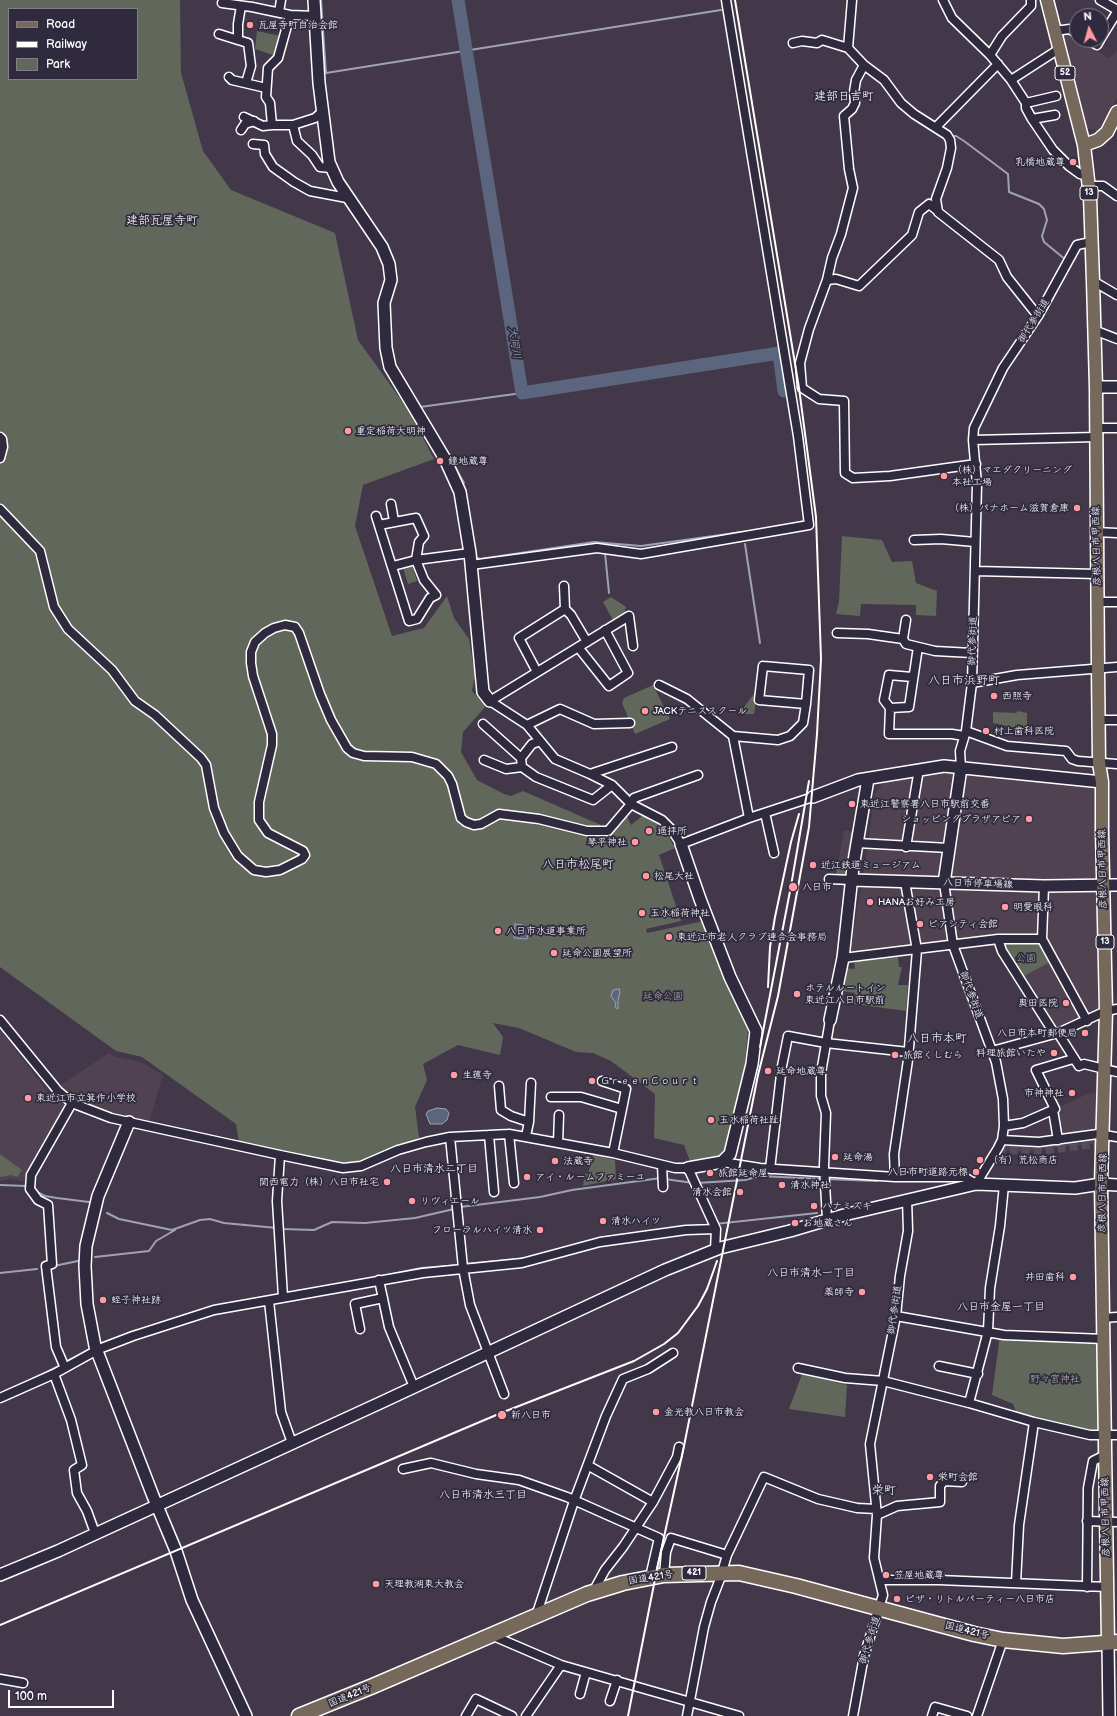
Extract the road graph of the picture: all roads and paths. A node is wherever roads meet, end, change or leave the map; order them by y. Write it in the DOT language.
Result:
graph roads {
  1 [pos="281,0"];
  2 [pos="314,0"];
  3 [pos="726,0"];
  4 [pos="852,0"];
  5 [pos="943,0"];
  6 [pos="1031,0"];
  7 [pos="1047,0"];
  8 [pos="1100,0"];
  9 [pos="222,3"];
  10 [pos="253,4"];
  11 [pos="241,6"];
  12 [pos="1117,11"];
  13 [pos="279,12"];
  14 [pos="290,15"];
  15 [pos="315,16"];
  16 [pos="1109,24"];
  17 [pos="1069,29"];
  18 [pos="1054,31"];
  19 [pos="219,34"];
  20 [pos="238,40"];
  21 [pos="793,44"];
  22 [pos="848,48"];
  23 [pos="1059,49"];
  24 [pos="990,55"];
  25 [pos="864,64"];
  26 [pos="998,64"];
  27 [pos="229,77"];
  28 [pos="1010,80"];
  29 [pos="246,83"];
  30 [pos="266,88"];
  31 [pos="1056,96"];
  32 [pos="1026,103"];
  33 [pos="322,112"];
  34 [pos="1117,112"];
  35 [pos="1055,115"];
  36 [pos="244,117"];
  37 [pos="1032,119"];
  38 [pos="254,121"];
  39 [pos="272,125"];
  40 [pos="293,125"];
  41 [pos="936,127"];
  42 [pos="241,130"];
  43 [pos="253,144"];
  44 [pos="1084,145"];
  45 [pos="331,168"];
  46 [pos="1088,181"];
  47 [pos="1117,196"];
  48 [pos="347,198"];
  49 [pos="938,211"];
  50 [pos="1091,242"];
  51 [pos="827,280"];
  52 [pos="1093,281"];
  53 [pos="1117,295"];
  54 [pos="1038,316"];
  55 [pos="1094,330"];
  56 [pos="1117,340"];
  57 [pos="1096,387"];
  58 [pos="1117,387"];
  59 [pos="1117,428"];
  60 [pos="1096,432"];
  61 [pos="0,437"];
  62 [pos="973,440"];
  63 [pos="0,458"];
  64 [pos="976,464"];
  65 [pos="391,504"];
  66 [pos="0,509"];
  67 [pos="376,516"];
  68 [pos="394,521"];
  69 [pos="379,525"];
  70 [pos="1096,532"];
  71 [pos="1117,533"];
  72 [pos="914,540"];
  73 [pos="975,542"];
  74 [pos="470,553"];
  75 [pos="416,560"];
  76 [pos="471,565"];
  77 [pos="393,566"];
  78 [pos="976,571"];
  79 [pos="1098,574"];
  80 [pos="564,586"];
  81 [pos="1097,602"];
  82 [pos="1117,602"];
  83 [pos="565,608"];
  84 [pos="906,620"];
  85 [pos="605,630"];
  86 [pos="837,633"];
  87 [pos="903,639"];
  88 [pos="587,642"];
  89 [pos="633,646"];
  90 [pos="578,647"];
  91 [pos="918,647"];
  92 [pos="972,653"];
  93 [pos="1117,667"];
  94 [pos="1098,669"];
  95 [pos="537,672"];
  96 [pos="912,677"];
  97 [pos="972,683"];
  98 [pos="659,685"];
  99 [pos="490,702"];
  100 [pos="806,704"];
  101 [pos="890,708"];
  102 [pos="1099,720"];
  103 [pos="1117,720"];
  104 [pos="630,723"];
  105 [pos="483,724"];
  106 [pos="527,726"];
  107 [pos="965,734"];
  108 [pos="733,736"];
  109 [pos="540,741"];
  110 [pos="672,747"];
  111 [pos="521,758"];
  112 [pos="484,760"];
  113 [pos="1099,763"];
  114 [pos="1117,764"];
  115 [pos="522,767"];
  116 [pos="960,768"];
  117 [pos="919,769"];
  118 [pos="590,774"];
  119 [pos="698,775"];
  120 [pos="868,779"];
  121 [pos="1102,782"];
  122 [pos="612,785"];
  123 [pos="813,797"];
  124 [pos="631,804"];
  125 [pos="765,813"];
  126 [pos="749,818"];
  127 [pos="857,843"];
  128 [pos="681,844"];
  129 [pos="906,847"];
  130 [pos="949,848"];
  131 [pos="774,853"];
  132 [pos="829,879"];
  133 [pos="852,880"];
  134 [pos="905,882"];
  135 [pos="944,883"];
  136 [pos="1103,885"];
  137 [pos="1044,886"];
  138 [pos="1117,886"];
  139 [pos="998,939"];
  140 [pos="1042,939"];
  141 [pos="953,945"];
  142 [pos="917,950"];
  143 [pos="843,958"];
  144 [pos="1111,1010"];
  145 [pos="0,1020"];
  146 [pos="830,1020"];
  147 [pos="1087,1021"];
  148 [pos="1056,1033"];
  149 [pos="826,1044"];
  150 [pos="992,1051"];
  151 [pos="908,1052"];
  152 [pos="1073,1059"];
  153 [pos="1111,1071"];
  154 [pos="602,1081"];
  155 [pos="531,1083"];
  156 [pos="499,1086"];
  157 [pos="551,1097"];
  158 [pos="72,1103"];
  159 [pos="622,1109"];
  160 [pos="1053,1110"];
  161 [pos="559,1115"];
  162 [pos="129,1122"];
  163 [pos="529,1122"];
  164 [pos="1004,1126"];
  165 [pos="509,1134"];
  166 [pos="489,1135"];
  167 [pos="1104,1135"];
  168 [pos="526,1136"];
  169 [pos="450,1137"];
  170 [pos="1117,1137"];
  171 [pos="1002,1140"];
  172 [pos="1058,1140"];
  173 [pos="558,1143"];
  174 [pos="613,1153"];
  175 [pos="280,1156"];
  176 [pos="722,1162"];
  177 [pos="662,1165"];
  178 [pos="688,1168"];
  179 [pos="770,1168"];
  180 [pos="824,1172"];
  181 [pos="895,1177"];
  182 [pos="514,1183"];
  183 [pos="976,1184"];
  184 [pos="1101,1184"];
  185 [pos="1004,1185"];
  186 [pos="1117,1185"];
  187 [pos="663,1187"];
  188 [pos="494,1192"];
  189 [pos="907,1199"];
  190 [pos="827,1219"];
  191 [pos="716,1229"];
  192 [pos="715,1250"];
  193 [pos="463,1268"];
  194 [pos="379,1280"];
  195 [pos="283,1297"];
  196 [pos="383,1298"];
  197 [pos="269,1301"];
  198 [pos="896,1316"];
  199 [pos="1117,1317"];
  200 [pos="1103,1318"];
  201 [pos="360,1329"];
  202 [pos="988,1331"];
  203 [pos="1104,1339"];
  204 [pos="96,1350"];
  205 [pos="487,1352"];
  206 [pos="673,1353"];
  207 [pos="939,1366"];
  208 [pos="65,1368"];
  209 [pos="798,1368"];
  210 [pos="54,1374"];
  211 [pos="978,1374"];
  212 [pos="883,1381"];
  213 [pos="414,1387"];
  214 [pos="504,1394"];
  215 [pos="0,1398"];
  216 [pos="969,1403"];
  217 [pos="1034,1422"];
  218 [pos="1111,1434"];
  219 [pos="292,1443"];
  220 [pos="679,1447"];
  221 [pos="1105,1455"];
  222 [pos="589,1466"];
  223 [pos="403,1469"];
  224 [pos="962,1482"];
  225 [pos="574,1501"];
  226 [pos="653,1502"];
  227 [pos="156,1505"];
  228 [pos="876,1512"];
  229 [pos="1087,1521"];
  230 [pos="1112,1522"];
  231 [pos="637,1528"];
  232 [pos="95,1533"];
  233 [pos="727,1555"];
  234 [pos="722,1573"];
  235 [pos="0,1575"];
  236 [pos="664,1575"];
  237 [pos="650,1577"];
  238 [pos="880,1580"];
  239 [pos="1016,1583"];
  240 [pos="1087,1587"];
  241 [pos="1107,1587"];
  242 [pos="593,1592"];
  243 [pos="880,1607"];
  244 [pos="536,1617"];
  245 [pos="491,1635"];
  246 [pos="1003,1640"];
  247 [pos="1112,1643"];
  248 [pos="561,1665"];
  249 [pos="586,1672"];
  250 [pos="0,1679"];
  251 [pos="617,1680"];
  252 [pos="23,1683"];
  253 [pos="580,1694"];
  254 [pos="610,1701"];
  255 [pos="691,1701"];
  256 [pos="246,1716"];
  257 [pos="299,1716"];
  258 [pos="466,1716"];
  259 [pos="512,1716"];
  260 [pos="526,1716"];
  261 [pos="688,1716"];
  262 [pos="740,1716"];
  263 [pos="853,1716"];
  264 [pos="932,1716"];
  265 [pos="967,1716"];
  266 [pos="977,1716"];
  267 [pos="1109,1716"];
  1 -- 13 [label="street"];
  2 -- 15 [label="street"];
  3 -- 76 [label="street"];
  4 -- 22 [label="street"];
  5 -- 24 [label="street"];
  6 -- 24 [label="street"];
  7 -- 18 [label="main road, 52"];
  8 -- 12 [label="street"];
  9 -- 11 [label="street"];
  10 -- 11 [label="street"];
  10 -- 13 [label="street"];
  11 -- 20 [label="street"];
  12 -- 16 [label="street"];
  13 -- 14 [label="street"];
  14 -- 15 [label="street"];
  14 -- 30 [label="street"];
  15 -- 33 [label="street"];
  17 -- 18 [label="street"];
  18 -- 23 [label="main road, 52"];
  19 -- 20 [label="street"];
  20 -- 29 [label="street"];
  21 -- 22 [label="street"];
  22 -- 25 [label="street"];
  23 -- 28 [label="street"];
  23 -- 44 [label="main road, 52"];
  24 -- 26 [label="street"];
  25 -- 41 [label="street"];
  25 -- 51 [label="street"];
  26 -- 28 [label="street"];
  26 -- 41 [label="street"];
  27 -- 29 [label="street"];
  28 -- 32 [label="street"];
  29 -- 30 [label="street"];
  30 -- 39 [label="street"];
  31 -- 32 [label="street"];
  32 -- 37 [label="street"];
  33 -- 40 [label="street"];
  33 -- 45 [label="street"];
  34 -- 44 [label="main road"];
  35 -- 37 [label="street"];
  36 -- 38 [label="street"];
  37 -- 46 [label="street"];
  38 -- 39 [label="street"];
  38 -- 42 [label="street"];
  39 -- 40 [label="street"];
  40 -- 45 [label="street"];
  41 -- 49 [label="street"];
  43 -- 48 [label="street"];
  44 -- 46 [label="main road, 彦根八日市甲西線 / 13"];
  45 -- 48 [label="street"];
  46 -- 47 [label="street"];
  46 -- 50 [label="main road, 彦根八日市甲西線 / 13"];
  48 -- 74 [label="street"];
  49 -- 51 [label="street"];
  49 -- 54 [label="street"];
  50 -- 52 [label="main road, 彦根八日市甲西線 / 13"];
  50 -- 54 [label="street, 御代参街道"];
  51 -- 64 [label="street"];
  52 -- 53 [label="street"];
  52 -- 55 [label="main road, 彦根八日市甲西線 / 13"];
  54 -- 62 [label="street, 御代参街道"];
  55 -- 56 [label="street"];
  55 -- 57 [label="main road, 彦根八日市甲西線 / 13"];
  57 -- 58 [label="street"];
  57 -- 60 [label="main road, 彦根八日市甲西線 / 13"];
  59 -- 60 [label="street"];
  60 -- 62 [label="street"];
  60 -- 70 [label="main road, 彦根八日市甲西線 / 13"];
  61 -- 63 [label="street"];
  62 -- 64 [label="street, 御代参街道"];
  64 -- 73 [label="street, 御代参街道"];
  65 -- 68 [label="street"];
  66 -- 124 [label="street"];
  67 -- 69 [label="street"];
  68 -- 69 [label="street"];
  68 -- 75 [label="street"];
  69 -- 77 [label="street"];
  70 -- 71 [label="street"];
  70 -- 79 [label="main road, 彦根八日市甲西線 / 13"];
  72 -- 73 [label="street"];
  73 -- 78 [label="street, 御代参街道"];
  74 -- 75 [label="street"];
  74 -- 76 [label="street"];
  75 -- 77 [label="street"];
  75 -- 77 [label="street"];
  76 -- 99 [label="street"];
  78 -- 79 [label="street"];
  78 -- 92 [label="street, 御代参街道"];
  79 -- 81 [label="main road, 彦根八日市甲西線 / 13"];
  80 -- 83 [label="street"];
  81 -- 82 [label="street"];
  81 -- 94 [label="main road, 彦根八日市甲西線 / 13"];
  83 -- 88 [label="street"];
  83 -- 95 [label="street"];
  84 -- 87 [label="street"];
  85 -- 88 [label="street"];
  85 -- 89 [label="street"];
  85 -- 90 [label="street"];
  86 -- 87 [label="street"];
  87 -- 91 [label="street"];
  88 -- 90 [label="street"];
  90 -- 95 [label="street"];
  91 -- 92 [label="street"];
  91 -- 96 [label="street"];
  92 -- 97 [label="street, 御代参街道"];
  93 -- 94 [label="street"];
  94 -- 97 [label="street"];
  94 -- 102 [label="main road, 彦根八日市甲西線 / 13"];
  95 -- 99 [label="street"];
  96 -- 101 [label="street"];
  96 -- 101 [label="street"];
  97 -- 107 [label="street, 御代参街道"];
  98 -- 108 [label="street"];
  99 -- 106 [label="street"];
  100 -- 100 [label="street"];
  100 -- 108 [label="street"];
  101 -- 107 [label="street"];
  102 -- 103 [label="street"];
  102 -- 113 [label="main road, 彦根八日市甲西線 / 13"];
  104 -- 106 [label="street"];
  105 -- 111 [label="street"];
  106 -- 109 [label="street"];
  107 -- 113 [label="street"];
  107 -- 116 [label="street, 御代参街道"];
  108 -- 126 [label="street"];
  109 -- 111 [label="street"];
  109 -- 118 [label="street"];
  110 -- 118 [label="street"];
  111 -- 115 [label="street"];
  112 -- 115 [label="street"];
  113 -- 114 [label="street"];
  113 -- 121 [label="main road, 彦根八日市甲西線 / 13"];
  115 -- 122 [label="street"];
  116 -- 117 [label="street"];
  116 -- 121 [label="street"];
  116 -- 130 [label="street, 御代参街道"];
  117 -- 120 [label="street"];
  117 -- 129 [label="street"];
  118 -- 122 [label="street"];
  119 -- 124 [label="street"];
  120 -- 123 [label="street"];
  120 -- 127 [label="street"];
  121 -- 136 [label="main road, 彦根八日市甲西線 / 13"];
  122 -- 124 [label="street"];
  123 -- 125 [label="street"];
  124 -- 128 [label="street"];
  125 -- 126 [label="street"];
  125 -- 131 [label="street"];
  126 -- 128 [label="street"];
  127 -- 129 [label="street"];
  127 -- 133 [label="street"];
  128 -- 176 [label="street"];
  129 -- 130 [label="street"];
  130 -- 135 [label="street, 御代参街道"];
  132 -- 133 [label="street"];
  133 -- 134 [label="street, 八日市停車場線"];
  133 -- 143 [label="street"];
  134 -- 135 [label="street, 八日市停車場線"];
  134 -- 142 [label="street"];
  135 -- 137 [label="street, 八日市停車場線"];
  135 -- 141 [label="street, 御代参街道"];
  136 -- 137 [label="street, 八日市停車場線"];
  136 -- 138 [label="street, 八日市停車場線"];
  136 -- 144 [label="main road, 彦根八日市甲西線 / 13"];
  137 -- 140 [label="street"];
  139 -- 140 [label="street"];
  139 -- 141 [label="street"];
  139 -- 148 [label="street"];
  140 -- 147 [label="street"];
  141 -- 142 [label="street"];
  141 -- 150 [label="street, 御代参街道"];
  142 -- 143 [label="street"];
  142 -- 151 [label="street"];
  143 -- 146 [label="street"];
  144 -- 147 [label="street"];
  144 -- 153 [label="main road, 彦根八日市甲西線 / 13"];
  145 -- 158 [label="street"];
  146 -- 149 [label="street"];
  147 -- 148 [label="street"];
  148 -- 150 [label="street"];
  148 -- 152 [label="street"];
  149 -- 151 [label="street"];
  149 -- 179 [label="street"];
  149 -- 180 [label="street"];
  150 -- 164 [label="street, 御代参街道"];
  151 -- 181 [label="street"];
  152 -- 153 [label="street"];
  152 -- 160 [label="street"];
  153 -- 167 [label="main road, 彦根八日市甲西線 / 13"];
  154 -- 159 [label="street"];
  155 -- 163 [label="street"];
  156 -- 163 [label="street"];
  157 -- 159 [label="street"];
  158 -- 162 [label="street"];
  158 -- 208 [label="street"];
  159 -- 174 [label="street"];
  160 -- 164 [label="street"];
  160 -- 172 [label="street"];
  161 -- 173 [label="street"];
  162 -- 175 [label="street"];
  162 -- 204 [label="street"];
  163 -- 168 [label="street"];
  164 -- 171 [label="street, 御代参街道"];
  165 -- 166 [label="street"];
  165 -- 168 [label="street"];
  165 -- 182 [label="street"];
  166 -- 169 [label="street"];
  166 -- 188 [label="street"];
  167 -- 170 [label="street"];
  167 -- 172 [label="street"];
  167 -- 184 [label="main road, 彦根八日市甲西線 / 13"];
  168 -- 173 [label="street"];
  169 -- 175 [label="street"];
  169 -- 193 [label="street"];
  171 -- 172 [label="street"];
  171 -- 183 [label="street, 御代参街道"];
  173 -- 174 [label="street"];
  174 -- 177 [label="street"];
  175 -- 195 [label="street"];
  176 -- 178 [label="street"];
  176 -- 179 [label="street"];
  177 -- 178 [label="street"];
  177 -- 187 [label="street"];
  178 -- 191 [label="street"];
  179 -- 180 [label="street"];
  180 -- 181 [label="street"];
  180 -- 190 [label="street"];
  181 -- 183 [label="street"];
  183 -- 185 [label="street"];
  183 -- 189 [label="street"];
  184 -- 185 [label="street"];
  184 -- 186 [label="street"];
  184 -- 200 [label="main road, 彦根八日市甲西線 / 13"];
  185 -- 202 [label="street"];
  189 -- 190 [label="street"];
  189 -- 198 [label="street, 御代参街道"];
  190 -- 192 [label="street"];
  191 -- 192 [label="street"];
  191 -- 193 [label="street"];
  192 -- 205 [label="street"];
  193 -- 194 [label="street"];
  193 -- 205 [label="street"];
  194 -- 195 [label="street"];
  194 -- 196 [label="street"];
  195 -- 197 [label="street"];
  196 -- 201 [label="street"];
  196 -- 213 [label="street"];
  197 -- 204 [label="street"];
  197 -- 219 [label="street"];
  198 -- 202 [label="street"];
  198 -- 212 [label="street, 御代参街道"];
  199 -- 200 [label="street"];
  200 -- 203 [label="main road, 彦根八日市甲西線 / 13"];
  202 -- 203 [label="street"];
  202 -- 211 [label="street"];
  203 -- 218 [label="main road, 彦根八日市甲西線 / 13"];
  204 -- 208 [label="street"];
  204 -- 227 [label="street"];
  205 -- 213 [label="street"];
  205 -- 214 [label="street"];
  206 -- 222 [label="street"];
  207 -- 211 [label="street"];
  208 -- 210 [label="street"];
  209 -- 212 [label="street"];
  210 -- 215 [label="street"];
  210 -- 232 [label="street"];
  211 -- 216 [label="street"];
  212 -- 216 [label="street"];
  212 -- 228 [label="street, 御代参街道"];
  213 -- 219 [label="street"];
  216 -- 217 [label="street"];
  217 -- 218 [label="street"];
  217 -- 239 [label="street"];
  218 -- 221 [label="main road, 彦根八日市甲西線 / 13"];
  219 -- 227 [label="street"];
  220 -- 226 [label="street"];
  221 -- 229 [label="street"];
  221 -- 230 [label="main road, 彦根八日市甲西線 / 13"];
  222 -- 225 [label="street"];
  222 -- 226 [label="street"];
  223 -- 225 [label="street"];
  224 -- 228 [label="street"];
  225 -- 231 [label="street"];
  225 -- 244 [label="street"];
  226 -- 231 [label="street"];
  227 -- 232 [label="street"];
  227 -- 256 [label="street"];
  228 -- 233 [label="street"];
  228 -- 238 [label="street, 御代参街道"];
  229 -- 230 [label="street"];
  229 -- 240 [label="street"];
  230 -- 241 [label="main road, 彦根八日市甲西線 / 13"];
  231 -- 237 [label="street"];
  231 -- 242 [label="street"];
  232 -- 235 [label="street"];
  233 -- 234 [label="street"];
  233 -- 236 [label="street"];
  234 -- 236 [label="highway, 国道421号 / 421"];
  234 -- 243 [label="highway, 国道421号 / 421"];
  234 -- 255 [label="street"];
  236 -- 237 [label="highway, 国道421号 / 421"];
  237 -- 242 [label="highway, 国道421号 / 421"];
  238 -- 239 [label="street"];
  238 -- 243 [label="street, 御代参街道"];
  239 -- 240 [label="street"];
  240 -- 241 [label="street"];
  241 -- 247 [label="main road, 彦根八日市甲西線 / 13"];
  242 -- 244 [label="highway, 国道421号 / 421"];
  243 -- 246 [label="highway, 国道421号 / 421"];
  243 -- 263 [label="street, 御代参街道"];
  244 -- 245 [label="highway, 国道421号 / 421"];
  245 -- 248 [label="street"];
  245 -- 257 [label="highway, 国道421号 / 421"];
  246 -- 247 [label="highway, 国道421号 / 421"];
  246 -- 266 [label="street"];
  247 -- 267 [label="street"];
  248 -- 249 [label="street"];
  248 -- 260 [label="street"];
  249 -- 251 [label="street"];
  249 -- 253 [label="street"];
  250 -- 252 [label="street"];
  251 -- 254 [label="street"];
  251 -- 255 [label="street"];
  255 -- 261 [label="street"];
  255 -- 262 [label="street"];
  258 -- 259 [label="street"];
  264 -- 265 [label="street"];
}
